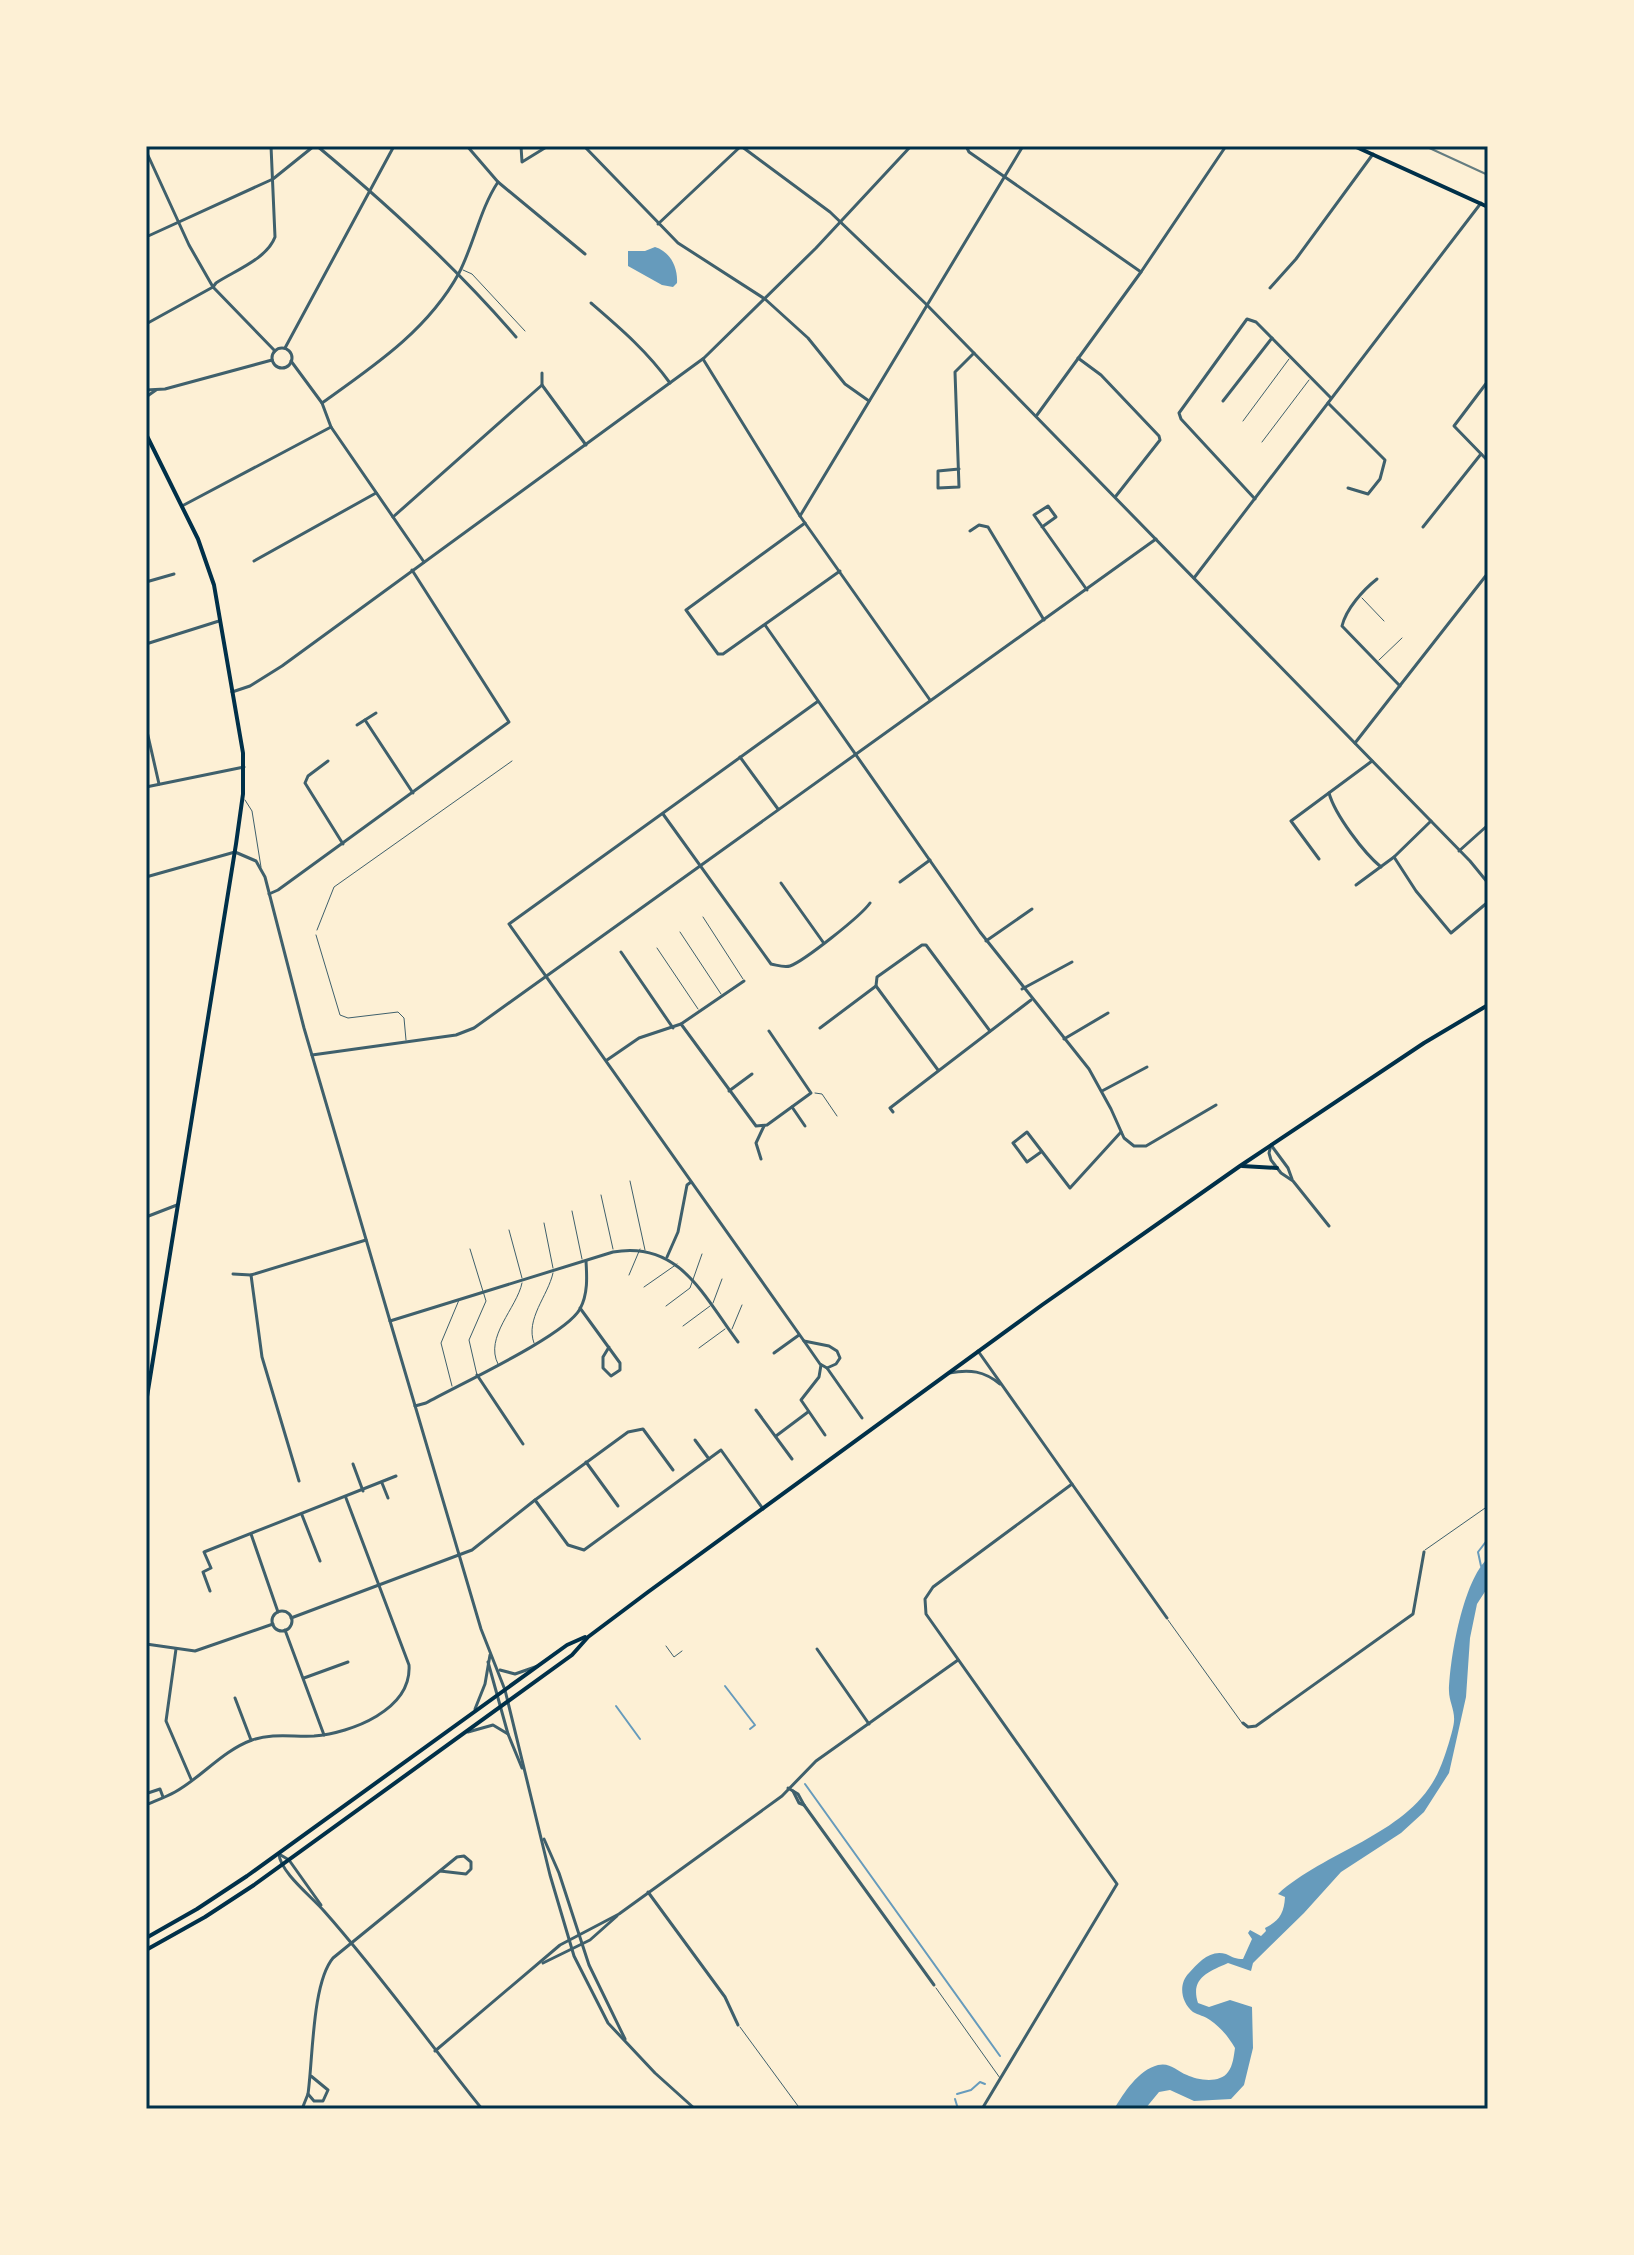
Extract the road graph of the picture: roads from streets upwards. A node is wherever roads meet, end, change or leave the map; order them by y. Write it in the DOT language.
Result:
graph roads {
  1 [pos="271,146"];
  2 [pos="316,146"];
  3 [pos="394,146"];
  4 [pos="467,146"];
  5 [pos="521,146"];
  6 [pos="548,146"];
  7 [pos="584,146"];
  8 [pos="741,146"];
  9 [pos="911,146"];
  10 [pos="966,146"];
  11 [pos="1023,146"];
  12 [pos="1226,146"];
  13 [pos="1354,146"];
  14 [pos="146,151"];
  15 [pos="1373,154"];
  16 [pos="1004,176"];
  17 [pos="273,179"];
  18 [pos="498,182"];
  19 [pos="370,190"];
  20 [pos="1481,203"];
  21 [pos="1488,207"];
  22 [pos="179,222"];
  23 [pos="841,222"];
  24 [pos="658,224"];
  25 [pos="146,237"];
  26 [pos="585,254"];
  27 [pos="459,271"];
  28 [pos="1141,272"];
  29 [pos="213,287"];
  30 [pos="1270,288"];
  31 [pos="765,299"];
  32 [pos="591,303"];
  33 [pos="926,304"];
  34 [pos="146,324"];
  35 [pos="516,337"];
  36 [pos="1272,338"];
  37 [pos="285,348"];
  38 [pos="275,351"];
  39 [pos="974,353"];
  40 [pos="1078,358"];
  41 [pos="703,359"];
  42 [pos="272,360"];
  43 [pos="291,361"];
  44 [pos="542,373"];
  45 [pos="1488,381"];
  46 [pos="670,383"];
  47 [pos="542,385"];
  48 [pos="146,390"];
  49 [pos="156,390"];
  50 [pos="146,397"];
  51 [pos="869,401"];
  52 [pos="1223,401"];
  53 [pos="1330,401"];
  54 [pos="322,403"];
  55 [pos="1037,415"];
  56 [pos="331,427"];
  57 [pos="146,434"];
  58 [pos="586,445"];
  59 [pos="1481,454"];
  60 [pos="1488,461"];
  61 [pos="959,469"];
  62 [pos="1348,488"];
  63 [pos="376,493"];
  64 [pos="1115,497"];
  65 [pos="1255,499"];
  66 [pos="182,506"];
  67 [pos="800,516"];
  68 [pos="393,517"];
  69 [pos="805,523"];
  70 [pos="1042,527"];
  71 [pos="1423,527"];
  72 [pos="970,531"];
  73 [pos="1156,539"];
  74 [pos="254,561"];
  75 [pos="424,562"];
  76 [pos="412,570"];
  77 [pos="840,571"];
  78 [pos="1488,573"];
  79 [pos="174,574"];
  80 [pos="1194,578"];
  81 [pos="1377,579"];
  82 [pos="146,582"];
  83 [pos="1087,590"];
  84 [pos="1044,620"];
  85 [pos="219,621"];
  86 [pos="765,625"];
  87 [pos="146,644"];
  88 [pos="1400,686"];
  89 [pos="232,692"];
  90 [pos="930,700"];
  91 [pos="817,702"];
  92 [pos="376,713"];
  93 [pos="365,720"];
  94 [pos="357,725"];
  95 [pos="146,727"];
  96 [pos="1355,743"];
  97 [pos="855,753"];
  98 [pos="740,757"];
  99 [pos="328,761"];
  100 [pos="1372,761"];
  101 [pos="244,767"];
  102 [pos="159,784"];
  103 [pos="146,787"];
  104 [pos="413,793"];
  105 [pos="1329,793"];
  106 [pos="778,809"];
  107 [pos="663,814"];
  108 [pos="1431,821"];
  109 [pos="1488,825"];
  110 [pos="343,844"];
  111 [pos="1459,851"];
  112 [pos="235,852"];
  113 [pos="1394,857"];
  114 [pos="1319,859"];
  115 [pos="930,860"];
  116 [pos="702,865"];
  117 [pos="1381,867"];
  118 [pos="146,877"];
  119 [pos="900,882"];
  120 [pos="781,883"];
  121 [pos="1488,883"];
  122 [pos="1356,885"];
  123 [pos="269,894"];
  124 [pos="1488,902"];
  125 [pos="870,903"];
  126 [pos="630,907"];
  127 [pos="1032,909"];
  128 [pos="634,913"];
  129 [pos="986,941"];
  130 [pos="823,942"];
  131 [pos="621,952"];
  132 [pos="1072,962"];
  133 [pos="547,976"];
  134 [pos="744,981"];
  135 [pos="876,986"];
  136 [pos="1022,989"];
  137 [pos="1031,1000"];
  138 [pos="1488,1005"];
  139 [pos="1108,1013"];
  140 [pos="681,1024"];
  141 [pos="673,1028"];
  142 [pos="820,1028"];
  143 [pos="769,1031"];
  144 [pos="990,1031"];
  145 [pos="1064,1039"];
  146 [pos="311,1055"];
  147 [pos="607,1060"];
  148 [pos="1147,1067"];
  149 [pos="938,1070"];
  150 [pos="752,1074"];
  151 [pos="729,1091"];
  152 [pos="1102,1091"];
  153 [pos="1216,1105"];
  154 [pos="792,1107"];
  155 [pos="893,1112"];
  156 [pos="764,1126"];
  157 [pos="805,1126"];
  158 [pos="1121,1132"];
  159 [pos="1271,1145"];
  160 [pos="1041,1152"];
  161 [pos="761,1159"];
  162 [pos="1240,1166"];
  163 [pos="1277,1168"];
  164 [pos="1293,1181"];
  165 [pos="691,1182"];
  166 [pos="177,1205"];
  167 [pos="146,1217"];
  168 [pos="1329,1226"];
  169 [pos="366,1240"];
  170 [pos="667,1258"];
  171 [pos="584,1261"];
  172 [pos="233,1274"];
  173 [pos="251,1275"];
  174 [pos="580,1308"];
  175 [pos="390,1321"];
  176 [pos="799,1335"];
  177 [pos="804,1341"];
  178 [pos="738,1342"];
  179 [pos="609,1347"];
  180 [pos="978,1351"];
  181 [pos="774,1353"];
  182 [pos="821,1365"];
  183 [pos="827,1368"];
  184 [pos="949,1373"];
  185 [pos="477,1375"];
  186 [pos="1000,1384"];
  187 [pos="147,1393"];
  188 [pos="146,1403"];
  189 [pos="415,1406"];
  190 [pos="756,1410"];
  191 [pos="808,1412"];
  192 [pos="862,1418"];
  193 [pos="825,1435"];
  194 [pos="775,1436"];
  195 [pos="695,1440"];
  196 [pos="523,1444"];
  197 [pos="709,1459"];
  198 [pos="792,1459"];
  199 [pos="586,1462"];
  200 [pos="353,1464"];
  201 [pos="673,1470"];
  202 [pos="396,1476"];
  203 [pos="299,1481"];
  204 [pos="382,1483"];
  205 [pos="1072,1484"];
  206 [pos="363,1491"];
  207 [pos="346,1498"];
  208 [pos="388,1498"];
  209 [pos="535,1500"];
  210 [pos="618,1506"];
  211 [pos="763,1509"];
  212 [pos="302,1515"];
  213 [pos="251,1534"];
  214 [pos="1424,1552"];
  215 [pos="459,1555"];
  216 [pos="320,1561"];
  217 [pos="379,1583"];
  218 [pos="210,1591"];
  219 [pos="278,1612"];
  220 [pos="291,1618"];
  221 [pos="1167,1618"];
  222 [pos="273,1624"];
  223 [pos="285,1630"];
  224 [pos="588,1637"];
  225 [pos="146,1644"];
  226 [pos="176,1649"];
  227 [pos="817,1649"];
  228 [pos="490,1655"];
  229 [pos="958,1660"];
  230 [pos="348,1662"];
  231 [pos="488,1662"];
  232 [pos="539,1665"];
  233 [pos="498,1667"];
  234 [pos="304,1678"];
  235 [pos="505,1690"];
  236 [pos="497,1696"];
  237 [pos="235,1698"];
  238 [pos="508,1702"];
  239 [pos="500,1707"];
  240 [pos="473,1713"];
  241 [pos="1243,1723"];
  242 [pos="869,1724"];
  243 [pos="464,1733"];
  244 [pos="508,1734"];
  245 [pos="324,1735"];
  246 [pos="251,1740"];
  247 [pos="523,1770"];
  248 [pos="192,1780"];
  249 [pos="788,1788"];
  250 [pos="146,1789"];
  251 [pos="163,1797"];
  252 [pos="146,1805"];
  253 [pos="540,1830"];
  254 [pos="279,1854"];
  255 [pos="289,1860"];
  256 [pos="282,1865"];
  257 [pos="440,1871"];
  258 [pos="648,1892"];
  259 [pos="325,1911"];
  260 [pos="619,1914"];
  261 [pos="579,1934"];
  262 [pos="146,1938"];
  263 [pos="569,1939"];
  264 [pos="351,1944"];
  265 [pos="582,1945"];
  266 [pos="146,1950"];
  267 [pos="572,1950"];
  268 [pos="538,1965"];
  269 [pos="934,1985"];
  270 [pos="738,2025"];
  271 [pos="627,2042"];
  272 [pos="435,2051"];
  273 [pos="311,2076"];
  274 [pos="308,2094"];
  275 [pos="302,2109"];
  276 [pos="482,2109"];
  277 [pos="695,2109"];
  278 [pos="982,2109"];
  1 -- 17 [label="street"];
  2 -- 17 [label="street"];
  2 -- 19 [label="street"];
  3 -- 19 [label="street"];
  4 -- 18 [label="street"];
  5 -- 6 [label="street"];
  7 -- 24 [label="street"];
  8 -- 23 [label="street"];
  8 -- 24 [label="street"];
  9 -- 23 [label="street"];
  10 -- 16 [label="street"];
  11 -- 16 [label="street"];
  12 -- 28 [label="street"];
  13 -- 15 [label="main road"];
  14 -- 22 [label="street"];
  15 -- 20 [label="main road"];
  15 -- 30 [label="street"];
  16 -- 28 [label="street"];
  16 -- 33 [label="street"];
  17 -- 22 [label="street"];
  17 -- 29 [label="street"];
  18 -- 26 [label="street"];
  18 -- 27 [label="street"];
  19 -- 27 [label="street"];
  19 -- 37 [label="street"];
  20 -- 21 [label="main road"];
  20 -- 53 [label="street"];
  22 -- 25 [label="street"];
  22 -- 29 [label="street"];
  23 -- 31 [label="street"];
  23 -- 33 [label="street"];
  24 -- 31 [label="street"];
  27 -- 35 [label="street"];
  27 -- 54 [label="street"];
  28 -- 40 [label="street"];
  29 -- 34 [label="street"];
  29 -- 38 [label="street"];
  31 -- 41 [label="street"];
  31 -- 51 [label="street"];
  32 -- 46 [label="street"];
  33 -- 39 [label="street"];
  33 -- 51 [label="street"];
  36 -- 52 [label="street"];
  36 -- 53 [label="street"];
  36 -- 65 [label="street"];
  37 -- 38 [label="street"];
  37 -- 43 [label="street"];
  38 -- 42 [label="street"];
  39 -- 55 [label="street"];
  39 -- 61 [label="street"];
  40 -- 55 [label="street"];
  40 -- 64 [label="street"];
  41 -- 46 [label="street"];
  41 -- 67 [label="street"];
  42 -- 43 [label="street"];
  42 -- 49 [label="street"];
  43 -- 54 [label="street"];
  44 -- 47 [label="street"];
  45 -- 59 [label="street"];
  46 -- 58 [label="street"];
  47 -- 58 [label="street"];
  47 -- 68 [label="street"];
  48 -- 49 [label="street"];
  49 -- 50 [label="street"];
  51 -- 67 [label="street"];
  53 -- 62 [label="street"];
  53 -- 65 [label="street"];
  54 -- 56 [label="street"];
  55 -- 64 [label="street"];
  56 -- 63 [label="street"];
  56 -- 66 [label="street"];
  57 -- 66 [label="main road"];
  58 -- 75 [label="street"];
  59 -- 60 [label="street"];
  59 -- 71 [label="street"];
  61 -- 61 [label="street"];
  63 -- 68 [label="street"];
  63 -- 74 [label="street"];
  64 -- 73 [label="street"];
  65 -- 80 [label="street"];
  66 -- 85 [label="main road"];
  67 -- 69 [label="street"];
  68 -- 75 [label="street"];
  69 -- 77 [label="street"];
  69 -- 86 [label="street"];
  70 -- 70 [label="street"];
  70 -- 83 [label="street"];
  72 -- 84 [label="street"];
  73 -- 80 [label="street"];
  73 -- 83 [label="street"];
  75 -- 76 [label="street"];
  76 -- 89 [label="street"];
  76 -- 104 [label="street"];
  77 -- 86 [label="street"];
  77 -- 90 [label="street"];
  78 -- 88 [label="street"];
  79 -- 82 [label="street"];
  80 -- 96 [label="street"];
  81 -- 88 [label="street"];
  83 -- 84 [label="street"];
  84 -- 90 [label="street"];
  85 -- 87 [label="street"];
  85 -- 89 [label="main road"];
  86 -- 91 [label="street"];
  88 -- 96 [label="street"];
  89 -- 101 [label="main road"];
  90 -- 97 [label="street"];
  91 -- 97 [label="street"];
  91 -- 98 [label="street"];
  92 -- 93 [label="street"];
  93 -- 94 [label="street"];
  93 -- 104 [label="street"];
  95 -- 102 [label="street"];
  96 -- 100 [label="street"];
  97 -- 106 [label="street"];
  97 -- 115 [label="street"];
  98 -- 106 [label="street"];
  98 -- 107 [label="street"];
  99 -- 110 [label="street"];
  100 -- 105 [label="street"];
  100 -- 108 [label="street"];
  101 -- 102 [label="street"];
  101 -- 112 [label="main road"];
  102 -- 103 [label="street"];
  104 -- 110 [label="street"];
  105 -- 114 [label="street"];
  105 -- 117 [label="street"];
  106 -- 116 [label="street"];
  107 -- 116 [label="street"];
  107 -- 133 [label="street"];
  108 -- 111 [label="street"];
  108 -- 113 [label="street"];
  109 -- 111 [label="street"];
  110 -- 123 [label="street"];
  111 -- 121 [label="street"];
  112 -- 118 [label="street"];
  112 -- 123 [label="street"];
  112 -- 166 [label="main road"];
  113 -- 117 [label="street"];
  113 -- 124 [label="street"];
  115 -- 119 [label="street"];
  115 -- 129 [label="street"];
  116 -- 128 [label="street"];
  116 -- 130 [label="street"];
  117 -- 122 [label="street"];
  120 -- 130 [label="street"];
  123 -- 146 [label="street"];
  125 -- 130 [label="street"];
  126 -- 128 [label="street"];
  127 -- 129 [label="street"];
  128 -- 133 [label="street"];
  129 -- 136 [label="street"];
  131 -- 141 [label="street"];
  132 -- 136 [label="street"];
  133 -- 146 [label="street"];
  133 -- 147 [label="street"];
  134 -- 140 [label="street"];
  135 -- 142 [label="street"];
  135 -- 144 [label="street"];
  135 -- 149 [label="street"];
  136 -- 137 [label="street"];
  137 -- 144 [label="street"];
  137 -- 145 [label="street"];
  138 -- 159 [label="main road"];
  139 -- 145 [label="street"];
  140 -- 141 [label="street"];
  140 -- 151 [label="street"];
  141 -- 147 [label="street"];
  143 -- 154 [label="street"];
  144 -- 149 [label="street"];
  145 -- 152 [label="street"];
  146 -- 169 [label="street"];
  147 -- 165 [label="street"];
  148 -- 152 [label="street"];
  149 -- 155 [label="street"];
  150 -- 151 [label="street"];
  151 -- 156 [label="street"];
  152 -- 158 [label="street"];
  153 -- 158 [label="street"];
  154 -- 156 [label="street"];
  154 -- 157 [label="street"];
  156 -- 161 [label="street"];
  158 -- 160 [label="street"];
  159 -- 162 [label="main road"];
  159 -- 163 [label="street"];
  159 -- 164 [label="street"];
  160 -- 160 [label="street"];
  162 -- 163 [label="main road"];
  162 -- 180 [label="main road"];
  163 -- 164 [label="street"];
  164 -- 168 [label="street"];
  165 -- 170 [label="street"];
  165 -- 176 [label="street"];
  166 -- 167 [label="street"];
  166 -- 187 [label="main road"];
  169 -- 173 [label="street"];
  169 -- 175 [label="street"];
  170 -- 171 [label="street"];
  170 -- 178 [label="street"];
  171 -- 174 [label="street"];
  171 -- 175 [label="street"];
  172 -- 173 [label="street"];
  173 -- 203 [label="street"];
  174 -- 179 [label="street"];
  174 -- 185 [label="street"];
  175 -- 189 [label="street"];
  176 -- 177 [label="street"];
  176 -- 181 [label="street"];
  177 -- 182 [label="street"];
  177 -- 183 [label="street"];
  179 -- 179 [label="street"];
  180 -- 184 [label="main road"];
  180 -- 186 [label="street"];
  182 -- 183 [label="street"];
  182 -- 191 [label="street"];
  183 -- 192 [label="street"];
  184 -- 186 [label="street"];
  184 -- 211 [label="main road"];
  185 -- 189 [label="street"];
  185 -- 196 [label="street"];
  186 -- 205 [label="street"];
  187 -- 188 [label="main road"];
  189 -- 215 [label="street"];
  190 -- 194 [label="street"];
  191 -- 193 [label="street"];
  191 -- 194 [label="street"];
  194 -- 198 [label="street"];
  195 -- 197 [label="street"];
  197 -- 209 [label="street"];
  197 -- 211 [label="street"];
  199 -- 201 [label="street"];
  199 -- 209 [label="street"];
  199 -- 210 [label="street"];
  200 -- 206 [label="street"];
  202 -- 204 [label="street"];
  204 -- 206 [label="street"];
  204 -- 208 [label="street"];
  205 -- 221 [label="street"];
  205 -- 229 [label="street"];
  206 -- 207 [label="street"];
  207 -- 212 [label="street"];
  207 -- 217 [label="street"];
  209 -- 215 [label="street"];
  211 -- 224 [label="main road"];
  212 -- 213 [label="street"];
  212 -- 216 [label="street"];
  213 -- 218 [label="street"];
  213 -- 219 [label="street"];
  214 -- 241 [label="street"];
  215 -- 217 [label="street"];
  215 -- 228 [label="street"];
  217 -- 220 [label="street"];
  217 -- 245 [label="street"];
  219 -- 220 [label="street"];
  219 -- 222 [label="street"];
  220 -- 223 [label="street"];
  222 -- 223 [label="street"];
  222 -- 226 [label="street"];
  223 -- 234 [label="street"];
  224 -- 232 [label="main road"];
  224 -- 238 [label="main road"];
  225 -- 226 [label="street"];
  226 -- 248 [label="street"];
  227 -- 242 [label="street"];
  228 -- 231 [label="street"];
  228 -- 233 [label="street"];
  229 -- 242 [label="street"];
  229 -- 278 [label="street"];
  230 -- 234 [label="street"];
  231 -- 236 [label="street"];
  231 -- 240 [label="street"];
  232 -- 233 [label="street"];
  232 -- 235 [label="main road"];
  233 -- 235 [label="street"];
  234 -- 245 [label="street"];
  235 -- 236 [label="main road"];
  235 -- 238 [label="street"];
  236 -- 239 [label="street"];
  236 -- 240 [label="main road"];
  237 -- 246 [label="street"];
  238 -- 239 [label="main road"];
  238 -- 247 [label="street"];
  239 -- 243 [label="main road"];
  239 -- 244 [label="street"];
  240 -- 254 [label="main road"];
  242 -- 249 [label="street"];
  243 -- 244 [label="street"];
  243 -- 255 [label="main road"];
  244 -- 247 [label="street"];
  245 -- 246 [label="street"];
  246 -- 248 [label="street"];
  247 -- 253 [label="street"];
  248 -- 251 [label="street"];
  249 -- 258 [label="street"];
  249 -- 269 [label="street"];
  250 -- 251 [label="street"];
  251 -- 252 [label="street"];
  253 -- 261 [label="street"];
  253 -- 263 [label="street"];
  254 -- 255 [label="street"];
  254 -- 256 [label="street"];
  254 -- 262 [label="main road"];
  255 -- 256 [label="main road"];
  255 -- 259 [label="street"];
  256 -- 259 [label="street"];
  256 -- 266 [label="main road"];
  257 -- 257 [label="street"];
  257 -- 264 [label="street"];
  258 -- 260 [label="street"];
  258 -- 270 [label="street"];
  259 -- 264 [label="street"];
  260 -- 261 [label="street"];
  260 -- 265 [label="street"];
  261 -- 263 [label="street"];
  261 -- 265 [label="street"];
  263 -- 267 [label="street"];
  263 -- 268 [label="street"];
  264 -- 272 [label="street"];
  264 -- 273 [label="street"];
  265 -- 267 [label="street"];
  265 -- 271 [label="street"];
  267 -- 268 [label="street"];
  267 -- 271 [label="street"];
  268 -- 272 [label="street"];
  271 -- 277 [label="street"];
  272 -- 276 [label="street"];
  273 -- 274 [label="street"];
  273 -- 274 [label="street"];
  274 -- 275 [label="street"];
}
